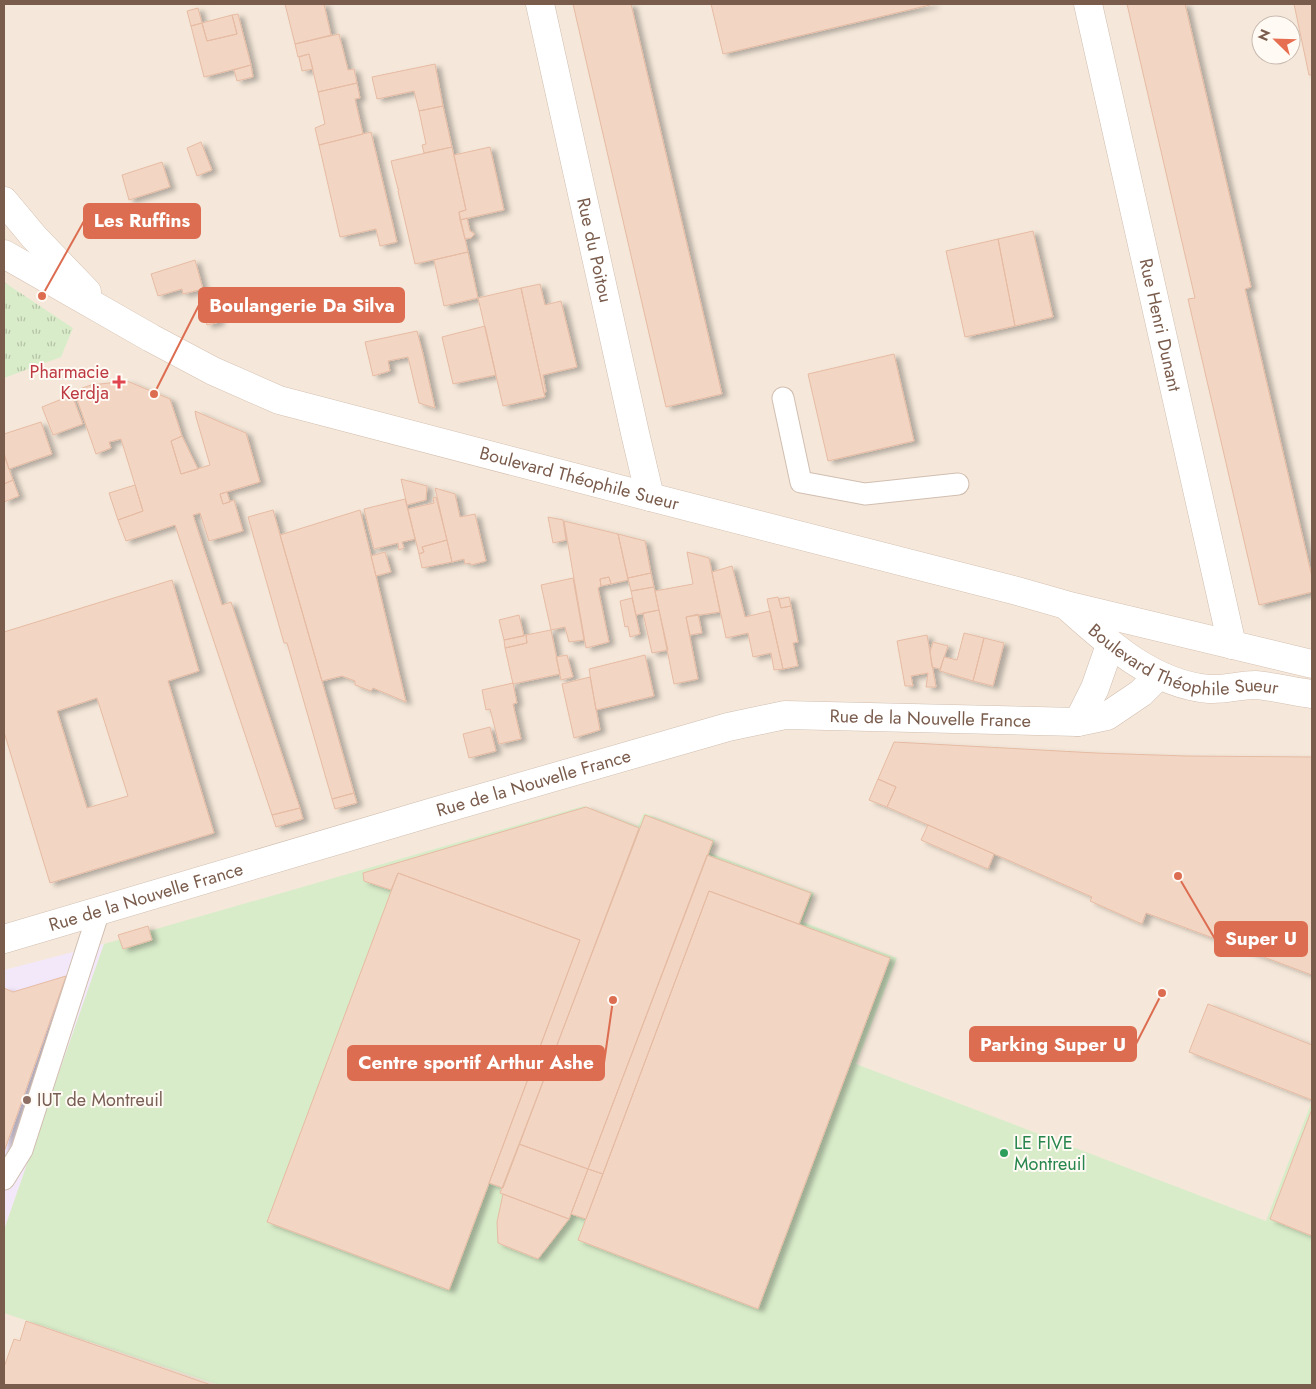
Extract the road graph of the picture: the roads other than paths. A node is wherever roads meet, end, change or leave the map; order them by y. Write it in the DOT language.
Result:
graph roads {
  1 [pos="540,4"];
  2 [pos="1088,4"];
  3 [pos="4,201"];
  4 [pos="4,254"];
  5 [pos="109,314"];
  6 [pos="783,398"];
  7 [pos="958,484"];
  8 [pos="650,497"];
  9 [pos="1066,605"];
  10 [pos="1110,645"];
  11 [pos="1232,645"];
  12 [pos="1312,664"];
  13 [pos="1158,676"];
  14 [pos="1312,694"];
  15 [pos="1078,722"];
  16 [pos="105,909"];
  17 [pos="4,939"];
  18 [pos="4,1180"];
  1 -- 8 [label="street, Rue du Poitou"];
  2 -- 11 [label="street, Rue Henri Dunant"];
  3 -- 5 [label="street, Boulevard Théophile Sueur"];
  4 -- 5 [label="street, Boulevard Théophile Sueur"];
  5 -- 8 [label="street, Boulevard Théophile Sueur"];
  6 -- 7 [label="lane"];
  8 -- 9 [label="street, Boulevard Théophile Sueur"];
  9 -- 10 [label="street, Boulevard Théophile Sueur"];
  9 -- 11 [label="street, Boulevard Théophile Sueur"];
  10 -- 13 [label="street, Boulevard Théophile Sueur"];
  10 -- 15 [label="street"];
  11 -- 12 [label="street, Boulevard Théophile Sueur"];
  13 -- 14 [label="street, Boulevard Théophile Sueur"];
  13 -- 15 [label="street, Rue de la Nouvelle France"];
  15 -- 16 [label="street, Rue de la Nouvelle France"];
  16 -- 17 [label="street, Rue de la Nouvelle France"];
  16 -- 18 [label="lane"];
}
